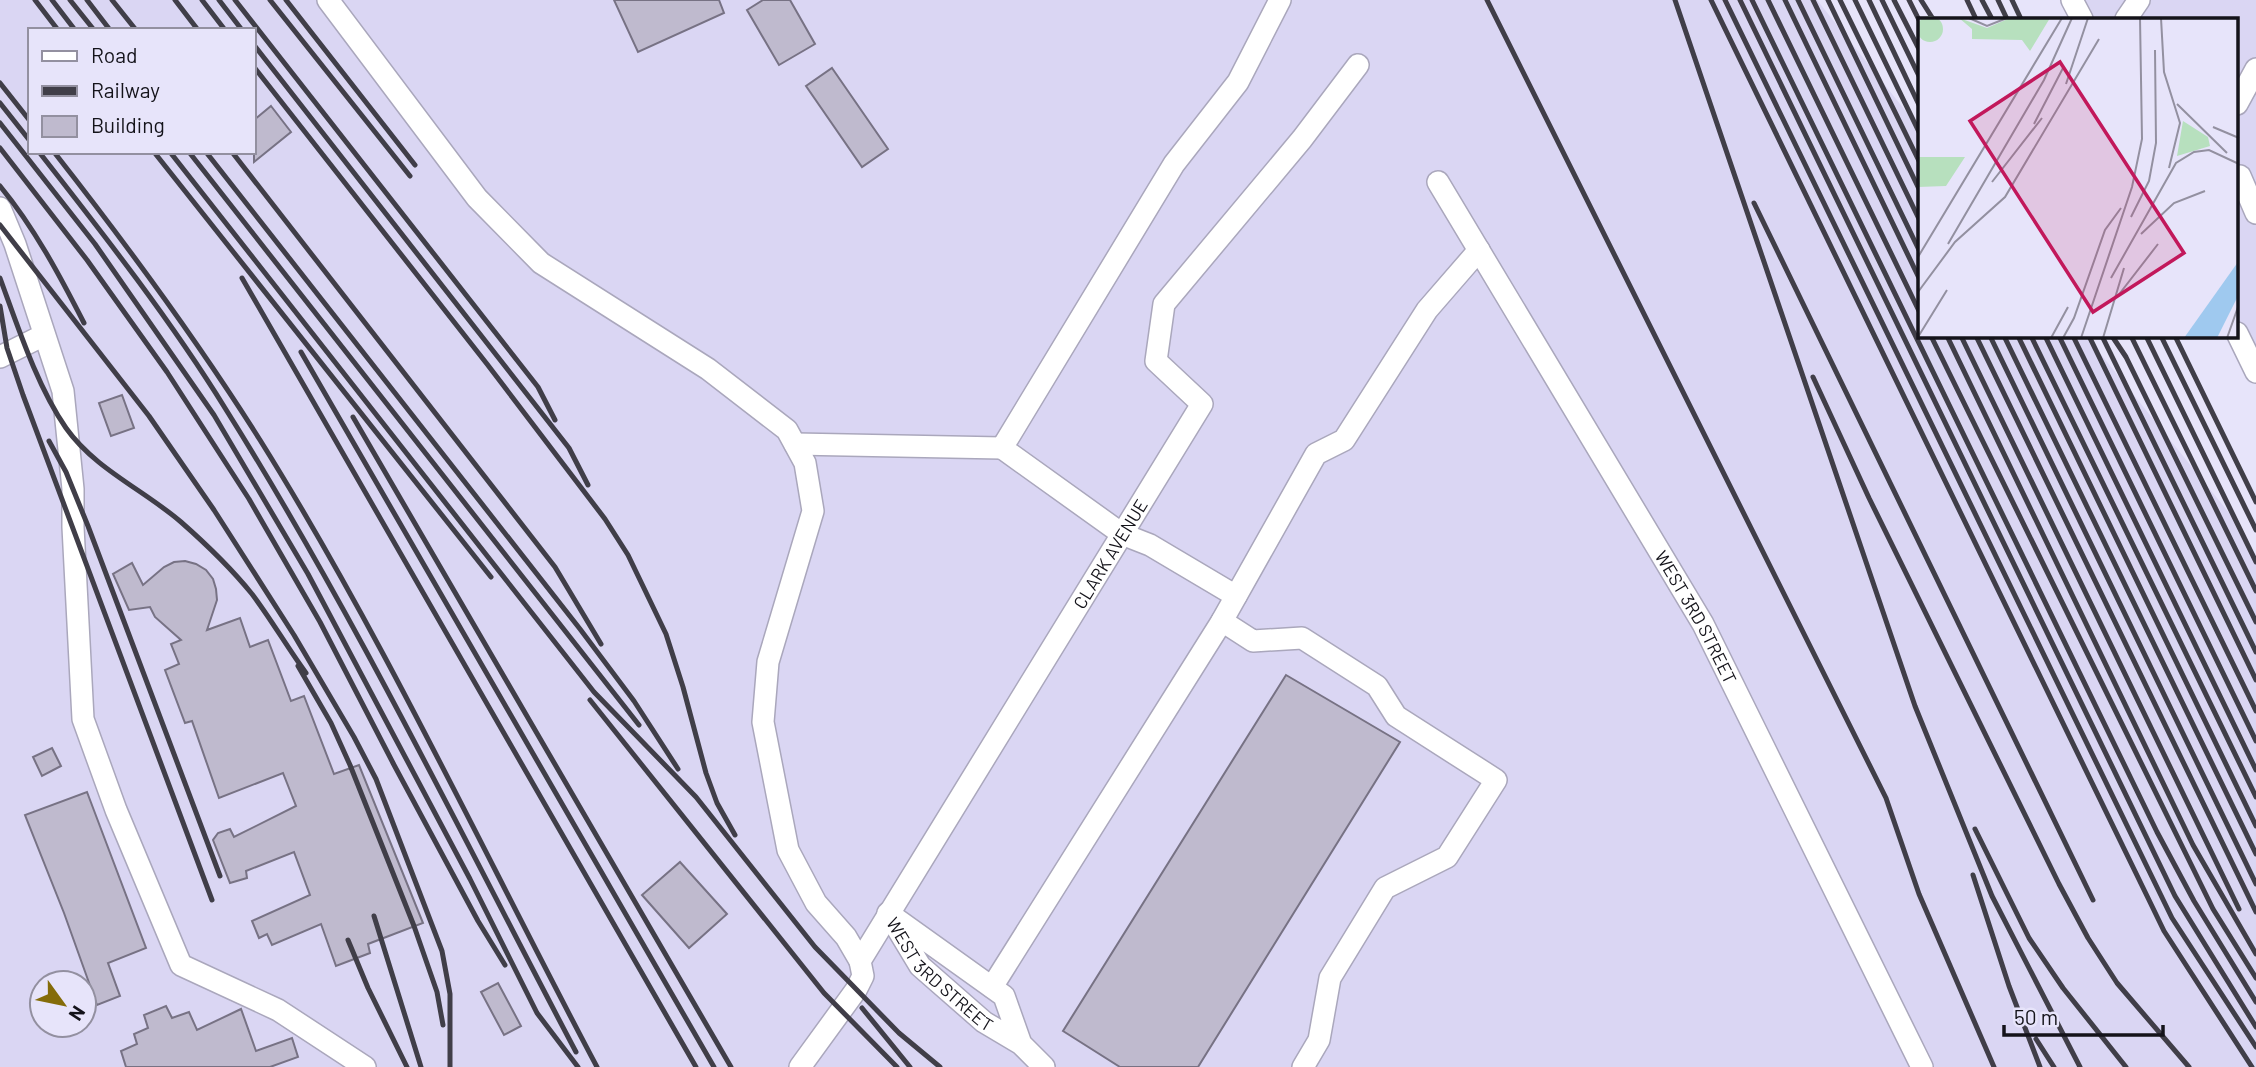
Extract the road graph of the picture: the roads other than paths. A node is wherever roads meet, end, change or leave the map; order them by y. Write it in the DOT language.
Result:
graph roads {
  1 [pos="328,0"];
  2 [pos="1280,0"];
  3 [pos="2072,0"];
  4 [pos="2139,0"];
  5 [pos="2081,18"];
  6 [pos="2127,18"];
  7 [pos="1358,65"];
  8 [pos="2256,69"];
  9 [pos="2238,102"];
  10 [pos="2242,175"];
  11 [pos="1438,182"];
  12 [pos="0,208"];
  13 [pos="2256,213"];
  14 [pos="1479,250"];
  15 [pos="44,335"];
  16 [pos="2245,339"];
  17 [pos="0,357"];
  18 [pos="2256,372"];
  19 [pos="795,444"];
  20 [pos="1002,448"];
  21 [pos="1122,534"];
  22 [pos="1236,596"];
  23 [pos="1222,621"];
  24 [pos="888,912"];
  25 [pos="860,961"];
  26 [pos="992,987"];
  27 [pos="1021,1044"];
  28 [pos="365,1067"];
  29 [pos="800,1067"];
  30 [pos="1044,1067"];
  31 [pos="1303,1067"];
  32 [pos="1922,1067"];
  1 -- 19 [label="street"];
  2 -- 20 [label="street"];
  3 -- 5 [label="street"];
  4 -- 6 [label="street"];
  7 -- 21 [label="street, CLARK AVENUE"];
  8 -- 9 [label="street"];
  10 -- 13 [label="street"];
  11 -- 14 [label="street, WEST 3RD STREET"];
  12 -- 15 [label="street"];
  14 -- 22 [label="street"];
  14 -- 32 [label="street, WEST 3RD STREET"];
  15 -- 17 [label="street"];
  15 -- 28 [label="street"];
  16 -- 18 [label="street"];
  19 -- 20 [label="street"];
  19 -- 25 [label="street"];
  20 -- 21 [label="street"];
  21 -- 22 [label="street"];
  21 -- 24 [label="street, CLARK AVENUE"];
  22 -- 23 [label="street"];
  23 -- 26 [label="street"];
  23 -- 31 [label="street"];
  24 -- 25 [label="street, CLARK AVENUE"];
  24 -- 26 [label="street, WEST 3RD STREET"];
  24 -- 27 [label="street, WEST 3RD STREET"];
  25 -- 29 [label="street, CLARK AVENUE"];
  26 -- 27 [label="street, WEST 3RD STREET"];
  27 -- 30 [label="street, WEST 3RD STREET"];
}
